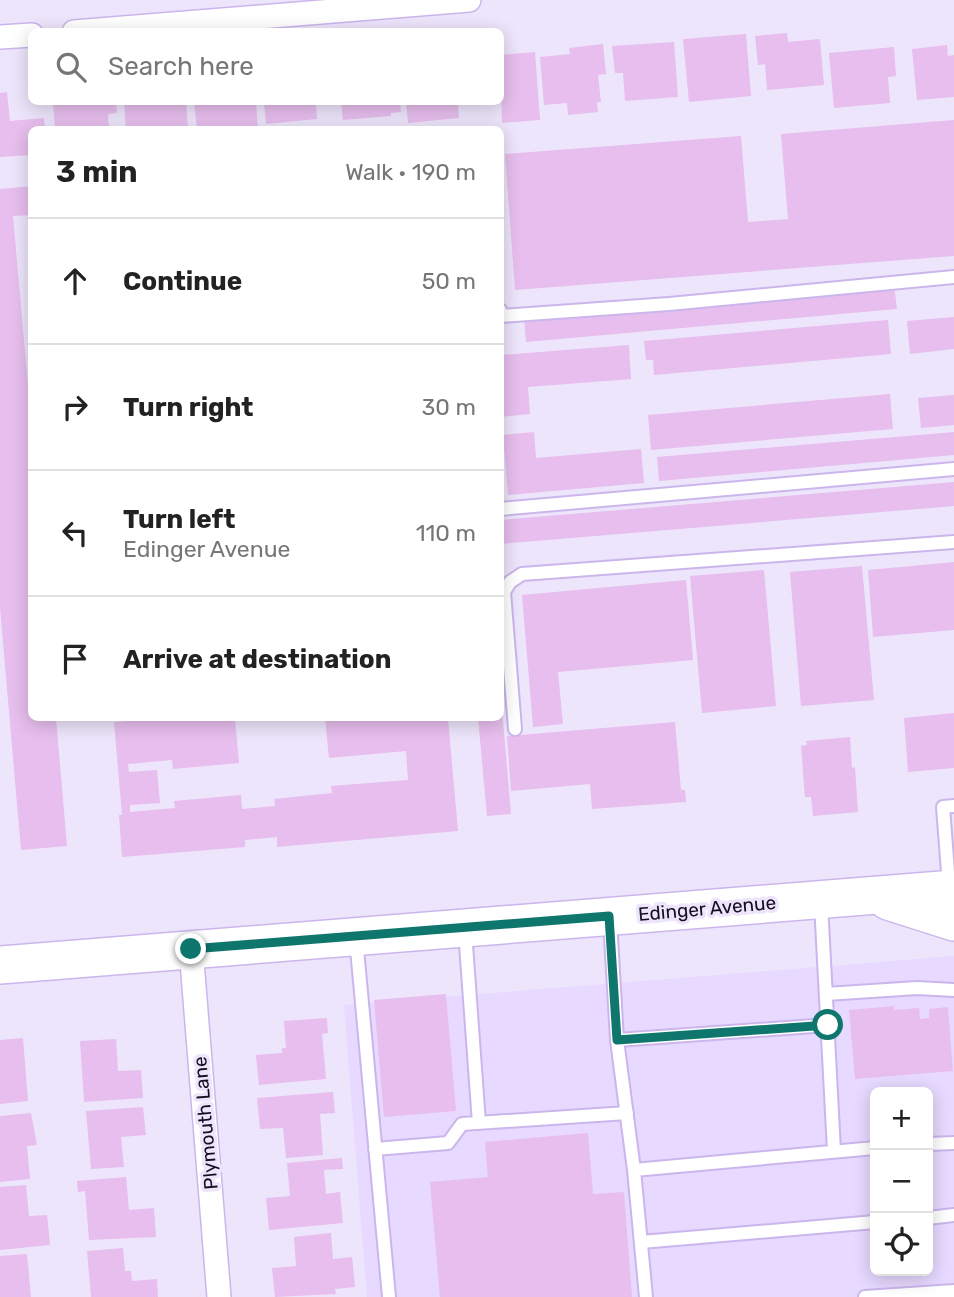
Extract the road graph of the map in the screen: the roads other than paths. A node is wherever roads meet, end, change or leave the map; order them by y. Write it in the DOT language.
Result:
graph roads {
  1 [pos="468,0"];
  2 [pos="123,28"];
  3 [pos="28,35"];
  4 [pos="0,37"];
  5 [pos="954,277"];
  6 [pos="504,316"];
  7 [pos="954,469"];
  8 [pos="504,509"];
  9 [pos="954,542"];
  10 [pos="515,729"];
  11 [pos="954,806"];
  12 [pos="821,899"];
  13 [pos="952,900"];
  14 [pos="609,916"];
  15 [pos="465,928"];
  16 [pos="355,936"];
  17 [pos="191,949"];
  18 [pos="0,965"];
  19 [pos="954,990"];
  20 [pos="826,994"];
  21 [pos="828,1025"];
  22 [pos="617,1040"];
  23 [pos="627,1113"];
  24 [pos="479,1123"];
  25 [pos="954,1143"];
  26 [pos="933,1144"];
  27 [pos="870,1148"];
  28 [pos="375,1149"];
  29 [pos="834,1151"];
  30 [pos="634,1170"];
  31 [pos="954,1215"];
  32 [pos="933,1217"];
  33 [pos="870,1222"];
  34 [pos="641,1242"];
  35 [pos="954,1291"];
  36 [pos="219,1297"];
  37 [pos="389,1297"];
  38 [pos="646,1297"];
  39 [pos="864,1297"];
  1 -- 2 [label="street"];
  3 -- 4 [label="street"];
  5 -- 6 [label="lane"];
  7 -- 8 [label="lane"];
  9 -- 10 [label="lane"];
  11 -- 13 [label="lane"];
  12 -- 13 [label="main road, Edinger Avenue"];
  12 -- 14 [label="main road, Edinger Avenue"];
  12 -- 20 [label="lane"];
  14 -- 15 [label="main road, Edinger Avenue"];
  14 -- 22 [label="lane"];
  15 -- 16 [label="main road, Edinger Avenue"];
  15 -- 24 [label="lane"];
  16 -- 17 [label="main road, Edinger Avenue"];
  16 -- 28 [label="lane"];
  17 -- 18 [label="main road, Edinger Avenue"];
  17 -- 36 [label="street, Plymouth Lane"];
  19 -- 20 [label="lane"];
  20 -- 21 [label="lane"];
  21 -- 22 [label="lane"];
  21 -- 29 [label="lane"];
  22 -- 23 [label="lane"];
  23 -- 24 [label="lane"];
  23 -- 30 [label="lane"];
  24 -- 28 [label="lane"];
  25 -- 26 [label="lane"];
  27 -- 29 [label="lane"];
  28 -- 37 [label="lane"];
  29 -- 30 [label="lane"];
  30 -- 34 [label="lane"];
  31 -- 32 [label="lane"];
  33 -- 34 [label="lane"];
  34 -- 38 [label="lane"];
  35 -- 39 [label="lane"];
}
